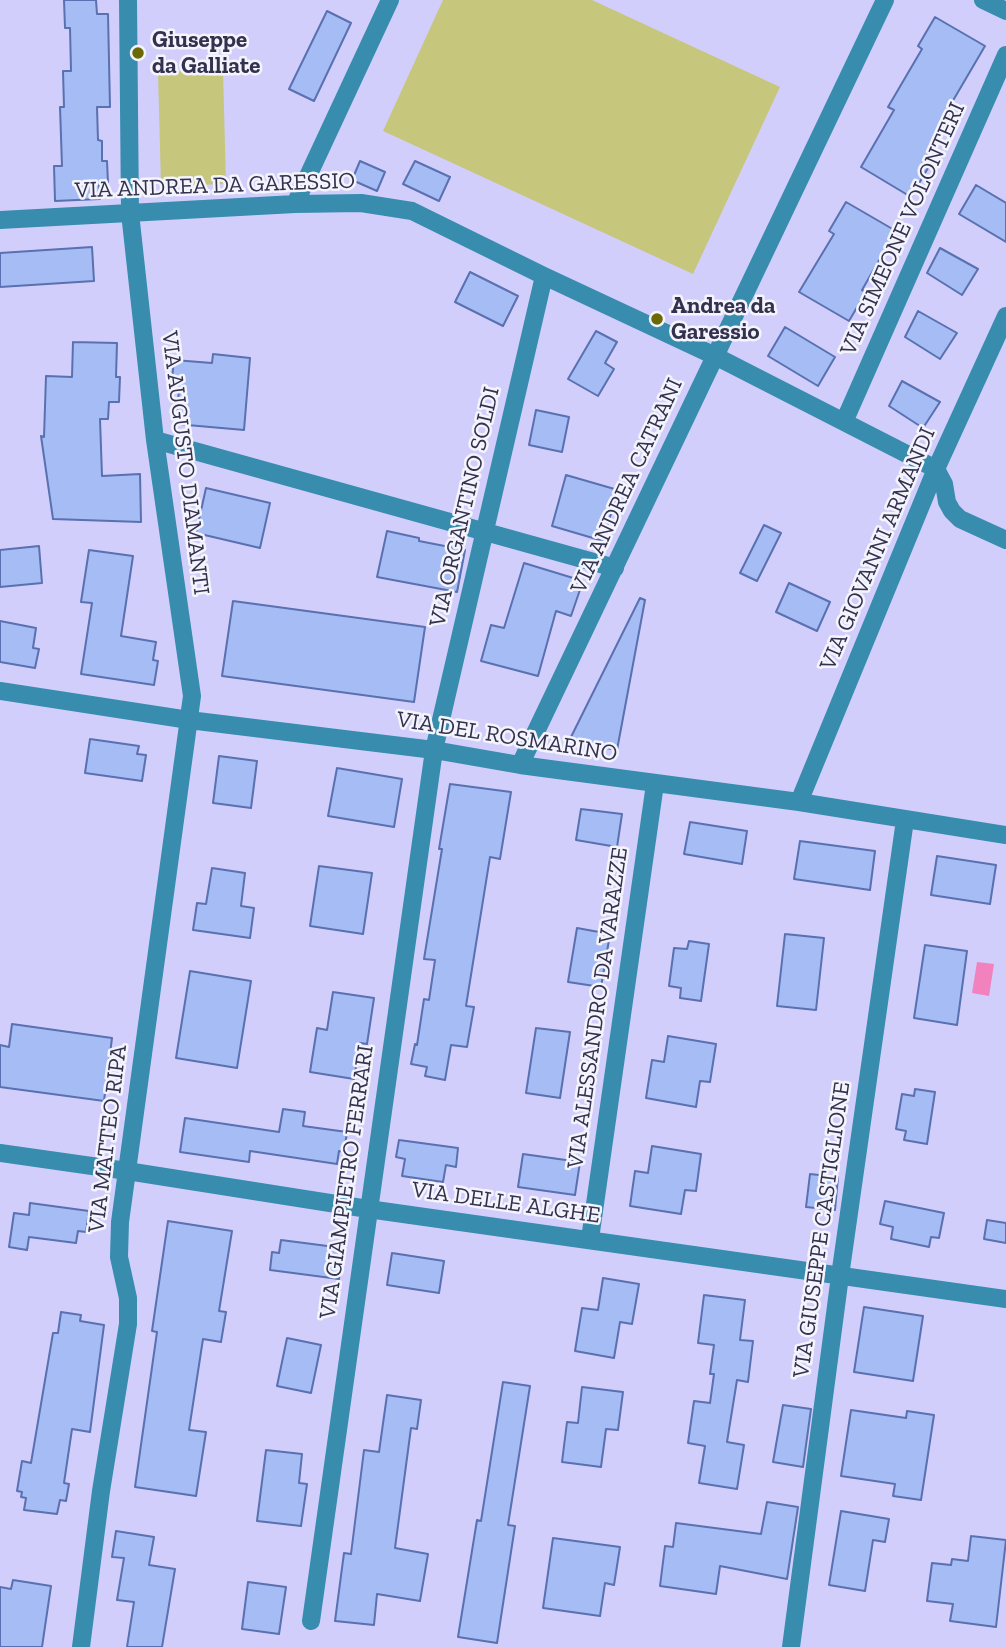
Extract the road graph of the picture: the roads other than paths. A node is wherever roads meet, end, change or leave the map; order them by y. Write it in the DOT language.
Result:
graph roads {
  1 [pos="128,0"];
  2 [pos="390,0"];
  3 [pos="885,0"];
  4 [pos="983,0"];
  5 [pos="1006,11"];
  6 [pos="1006,55"];
  7 [pos="295,204"];
  8 [pos="130,213"];
  9 [pos="0,220"];
  10 [pos="544,276"];
  11 [pos="1006,316"];
  12 [pos="715,356"];
  13 [pos="844,422"];
  14 [pos="155,440"];
  15 [pos="936,470"];
  16 [pos="485,531"];
  17 [pos="1006,540"];
  18 [pos="615,568"];
  19 [pos="0,691"];
  20 [pos="189,720"];
  21 [pos="434,750"];
  22 [pos="520,765"];
  23 [pos="655,784"];
  24 [pos="799,802"];
  25 [pos="905,820"];
  26 [pos="1006,835"];
  27 [pos="0,1153"];
  28 [pos="127,1171"];
  29 [pos="368,1209"];
  30 [pos="590,1239"];
  31 [pos="840,1276"];
  32 [pos="1006,1299"];
  33 [pos="311,1621"];
  34 [pos="81,1647"];
  35 [pos="791,1647"];
  1 -- 8 [label="street, VIA AUGUSTO DIAMANTI"];
  2 -- 7 [label="street"];
  3 -- 12 [label="street, VIA ANDREA CATRANI"];
  4 -- 5 [label="street"];
  6 -- 13 [label="street, VIA SIMEONE VOLONTERI"];
  7 -- 8 [label="street, VIA ANDREA DA GARESSIO"];
  7 -- 10 [label="street, VIA ANDREA DA GARESSIO"];
  8 -- 9 [label="street, VIA ANDREA DA GARESSIO"];
  8 -- 14 [label="street, VIA AUGUSTO DIAMANTI"];
  10 -- 12 [label="street, VIA ANDREA DA GARESSIO"];
  10 -- 16 [label="street, VIA ORGANTINO SOLDI"];
  11 -- 15 [label="street, VIA GIOVANNI ARMANDI"];
  12 -- 13 [label="street, VIA ANDREA DA GARESSIO"];
  12 -- 18 [label="street, VIA ANDREA CATRANI"];
  13 -- 15 [label="street, VIA ANDREA DA GARESSIO"];
  14 -- 16 [label="street"];
  14 -- 20 [label="street, VIA AUGUSTO DIAMANTI"];
  15 -- 17 [label="street"];
  15 -- 24 [label="street, VIA GIOVANNI ARMANDI"];
  16 -- 18 [label="street"];
  16 -- 21 [label="street, VIA ORGANTINO SOLDI"];
  18 -- 22 [label="street, VIA ANDREA CATRANI"];
  19 -- 20 [label="street, VIA DEL ROSMARINO"];
  20 -- 21 [label="street, VIA DEL ROSMARINO"];
  20 -- 28 [label="street, VIA MATTEO RIPA"];
  21 -- 22 [label="street, VIA DEL ROSMARINO"];
  21 -- 29 [label="street, VIA GIAMPIETRO FERRARI"];
  22 -- 23 [label="street, VIA DEL ROSMARINO"];
  23 -- 24 [label="street, VIA DEL ROSMARINO"];
  23 -- 30 [label="street, VIA ALESSANDRO DA VARAZZE"];
  24 -- 25 [label="street, VIA DEL ROSMARINO"];
  25 -- 26 [label="street, VIA DEL ROSMARINO"];
  25 -- 31 [label="street, VIA GIUSEPPE CASTIGLIONE"];
  27 -- 28 [label="street, VIA DELLE ALGHE"];
  28 -- 29 [label="street, VIA DELLE ALGHE"];
  28 -- 34 [label="street, VIA MATTEO RIPA"];
  29 -- 30 [label="street, VIA DELLE ALGHE"];
  29 -- 33 [label="street, VIA GIAMPIETRO FERRARI"];
  30 -- 31 [label="street, VIA DELLE ALGHE"];
  31 -- 32 [label="street, VIA DELLE ALGHE"];
  31 -- 35 [label="street, VIA GIUSEPPE CASTIGLIONE"];
}
